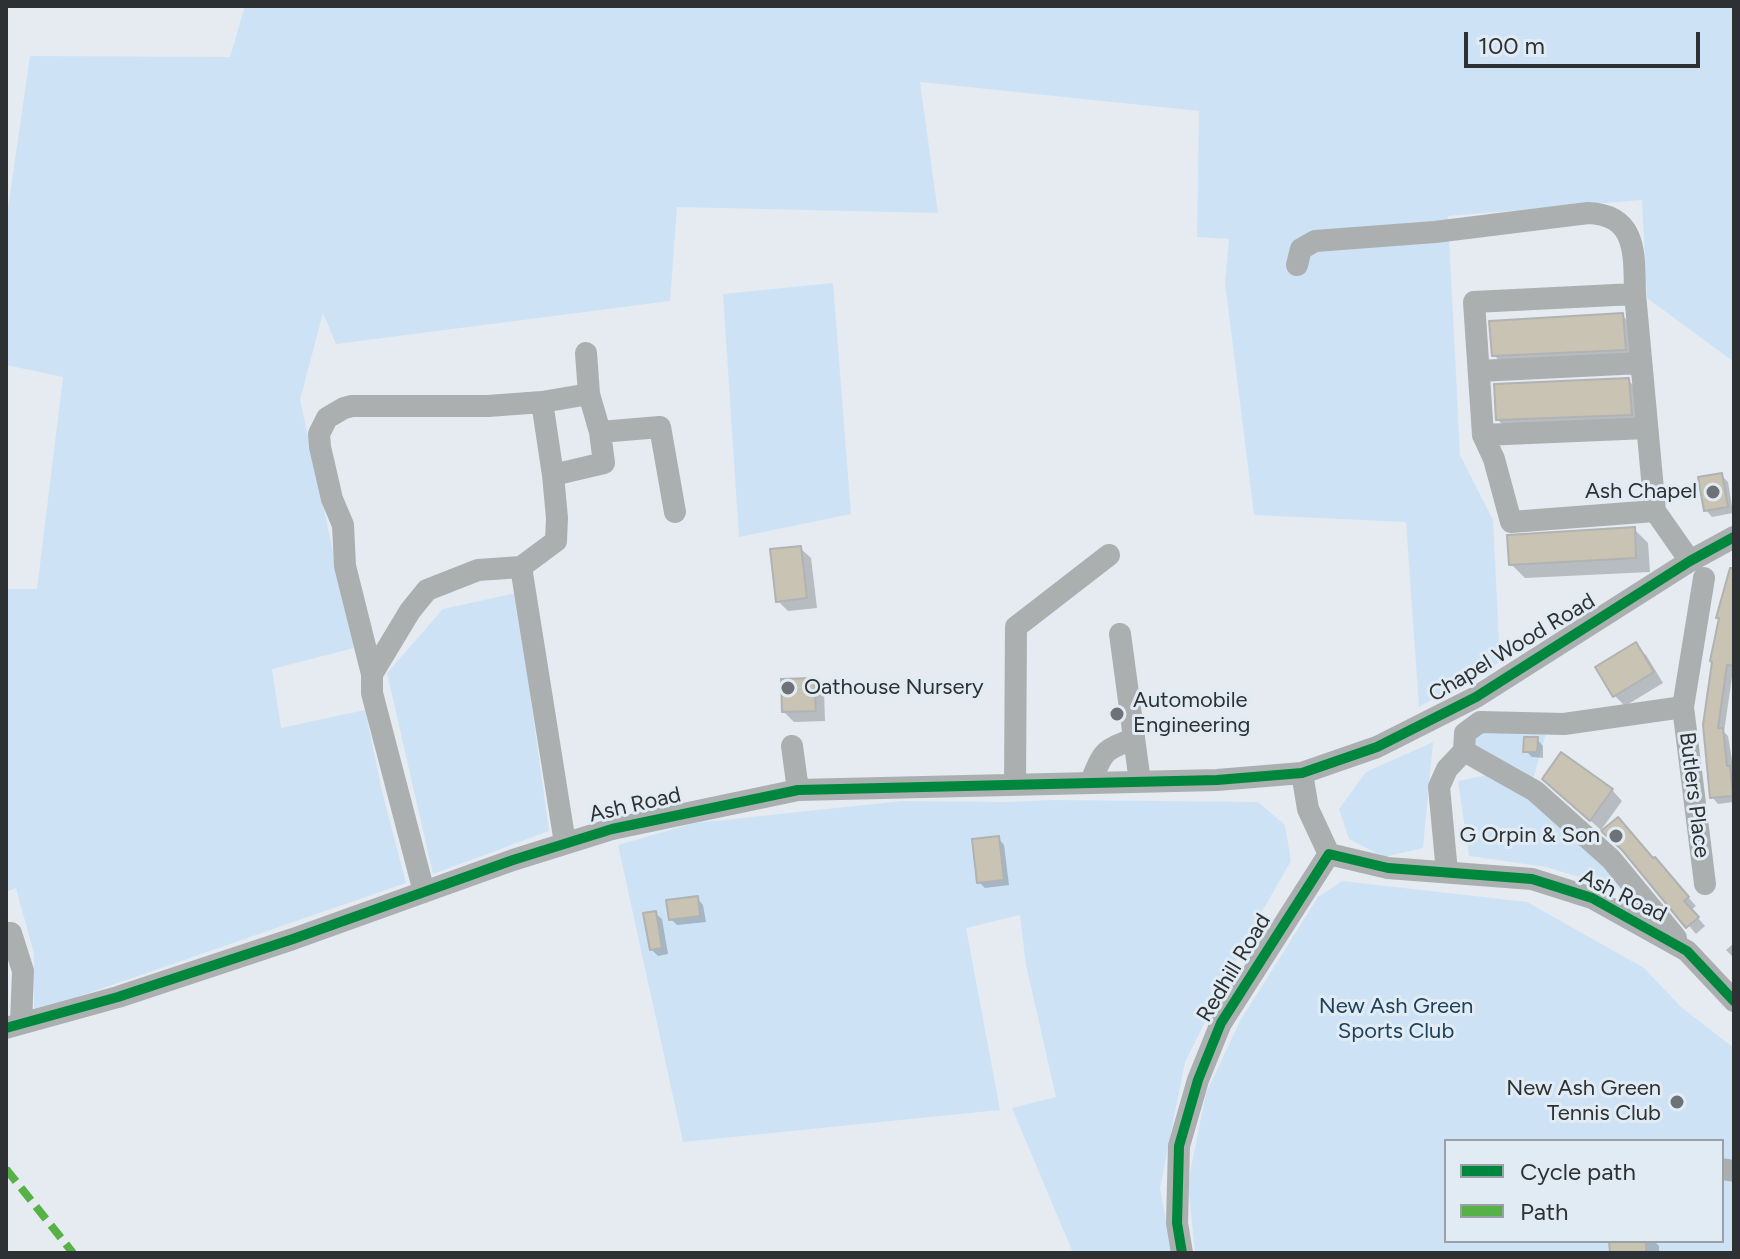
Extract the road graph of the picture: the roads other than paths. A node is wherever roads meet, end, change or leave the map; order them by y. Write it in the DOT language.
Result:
graph roads {
  1 [pos="1297,265"];
  2 [pos="1635,294"];
  3 [pos="586,353"];
  4 [pos="1641,363"];
  5 [pos="1479,371"];
  6 [pos="589,394"];
  7 [pos="542,402"];
  8 [pos="1647,428"];
  9 [pos="600,432"];
  10 [pos="1483,435"];
  11 [pos="553,475"];
  12 [pos="1655,511"];
  13 [pos="675,512"];
  14 [pos="1734,537"];
  15 [pos="1109,555"];
  16 [pos="521,567"];
  17 [pos="1697,569"];
  18 [pos="1120,634"];
  19 [pos="372,674"];
  20 [pos="1683,707"];
  21 [pos="1133,739"];
  22 [pos="792,746"];
  23 [pos="1464,751"];
  24 [pos="1302,773"];
  25 [pos="1091,781"];
  26 [pos="1140,782"];
  27 [pos="1015,784"];
  28 [pos="798,790"];
  29 [pos="565,843"];
  30 [pos="1329,854"];
  31 [pos="1447,872"];
  32 [pos="1705,884"];
  33 [pos="424,892"];
  34 [pos="6,933"];
  35 [pos="1687,951"];
  36 [pos="1734,1001"];
  37 [pos="13,1026"];
  38 [pos="1182,1253"];
  1 -- 2 [label="street"];
  2 -- 4 [label="street"];
  2 -- 5 [label="street"];
  3 -- 6 [label="street"];
  4 -- 5 [label="street"];
  4 -- 8 [label="street"];
  5 -- 10 [label="street"];
  6 -- 7 [label="street"];
  6 -- 9 [label="street"];
  7 -- 11 [label="street"];
  7 -- 19 [label="street"];
  8 -- 10 [label="street"];
  8 -- 12 [label="street"];
  9 -- 11 [label="street"];
  9 -- 13 [label="street"];
  10 -- 12 [label="street"];
  11 -- 16 [label="street"];
  12 -- 17 [label="street"];
  14 -- 17 [label="street, Chapel Wood Road"];
  15 -- 27 [label="street"];
  16 -- 19 [label="street"];
  16 -- 29 [label="street"];
  17 -- 20 [label="street, Butlers Place"];
  17 -- 24 [label="street, Chapel Wood Road"];
  18 -- 21 [label="street"];
  19 -- 33 [label="street"];
  20 -- 23 [label="street, Butlers Place"];
  20 -- 32 [label="street, Butlers Place"];
  21 -- 25 [label="street"];
  21 -- 26 [label="street"];
  22 -- 28 [label="street"];
  23 -- 31 [label="street"];
  23 -- 35 [label="street, Ash Road"];
  24 -- 26 [label="street, Ash Road"];
  24 -- 30 [label="street"];
  25 -- 26 [label="street, Ash Road"];
  25 -- 27 [label="street, Ash Road"];
  27 -- 28 [label="street, Ash Road"];
  28 -- 29 [label="street, Ash Road"];
  29 -- 33 [label="street, Ash Road"];
  30 -- 31 [label="street, Ash Road"];
  30 -- 38 [label="street, Redhill Road"];
  31 -- 35 [label="street, Ash Road"];
  33 -- 37 [label="street, Ash Road"];
  34 -- 37 [label="street"];
  35 -- 36 [label="street, Ash Road"];
}
